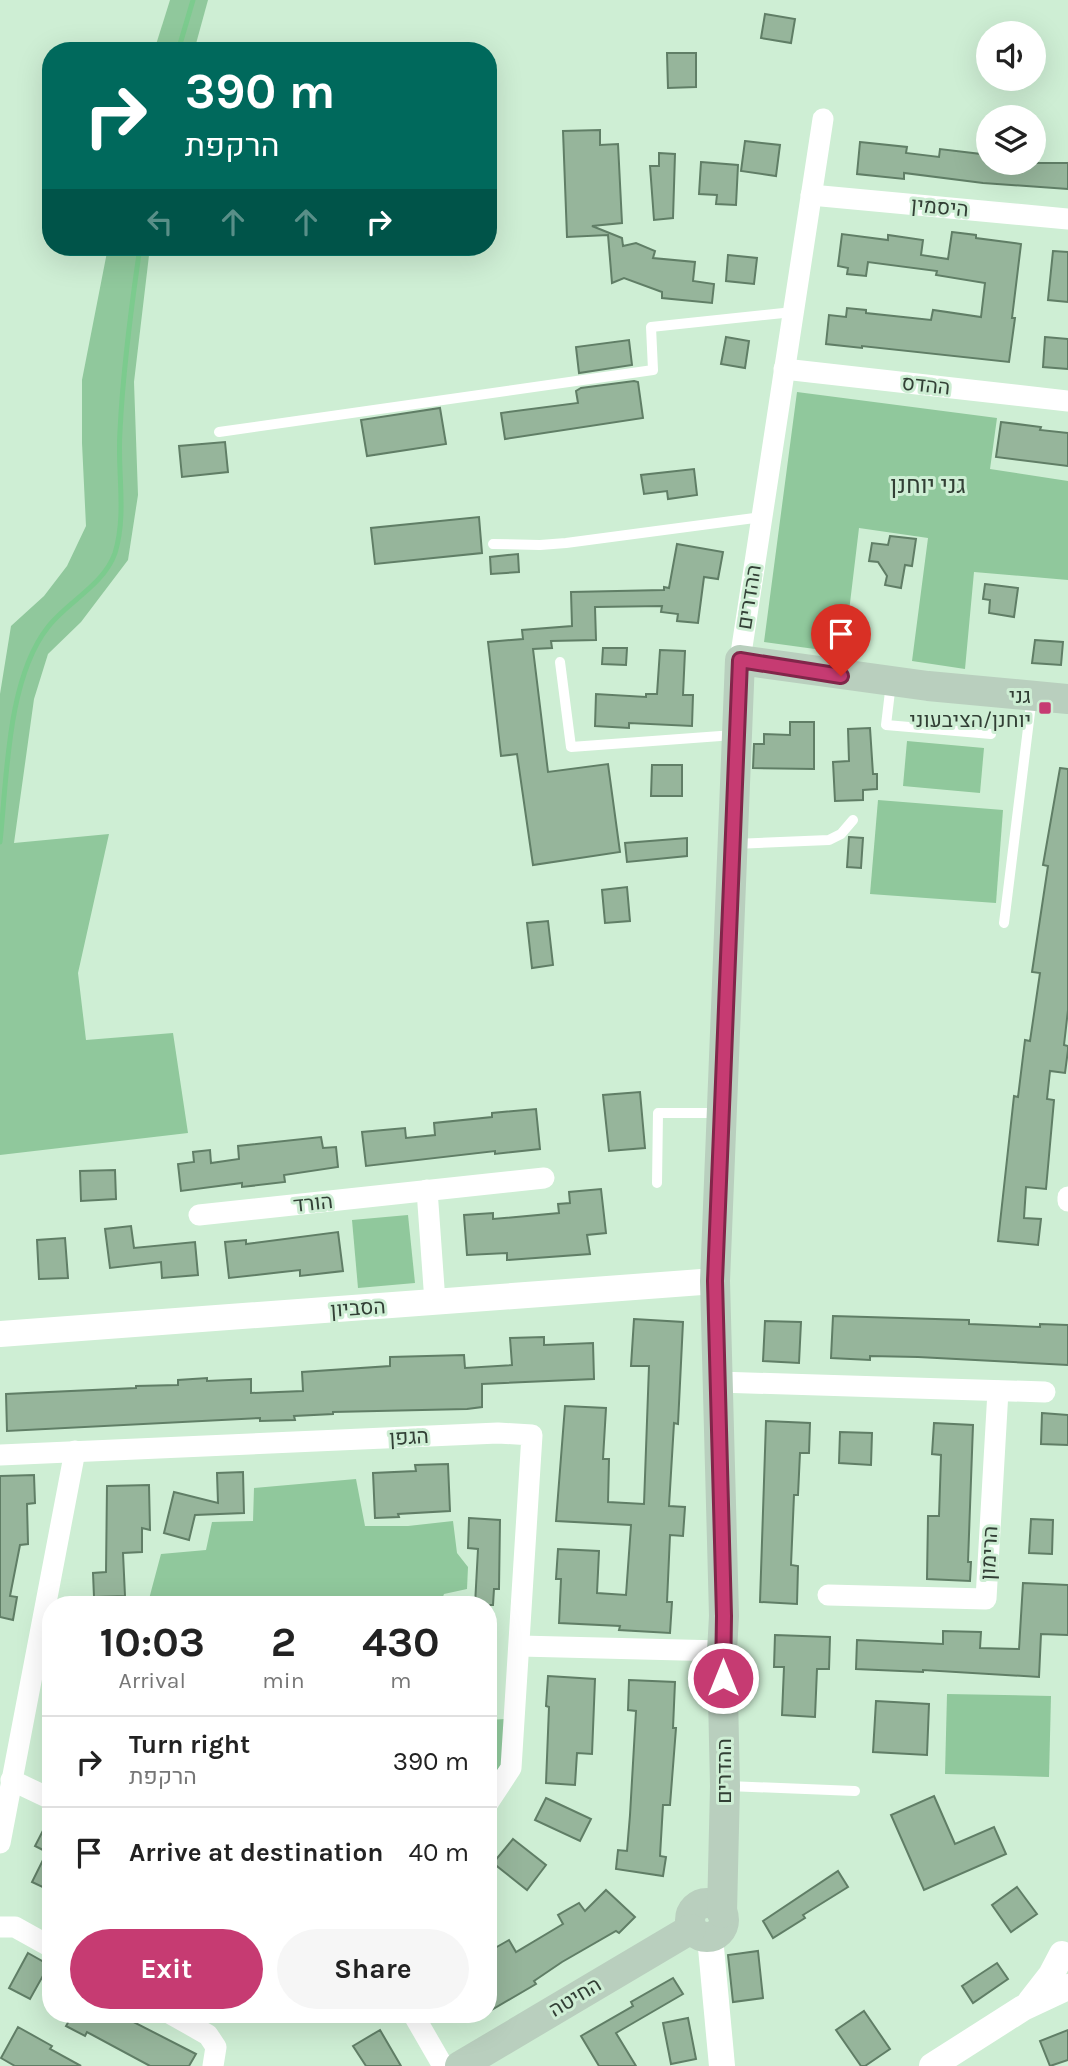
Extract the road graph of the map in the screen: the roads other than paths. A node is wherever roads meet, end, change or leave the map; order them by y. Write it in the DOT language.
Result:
graph roads {
  1 [pos="823,119"];
  2 [pos="811,195"];
  3 [pos="1068,219"];
  4 [pos="793,312"];
  5 [pos="785,369"];
  6 [pos="1068,401"];
  7 [pos="219,432"];
  8 [pos="762,517"];
  9 [pos="493,544"];
  10 [pos="740,660"];
  11 [pos="560,662"];
  12 [pos="891,682"];
  13 [pos="1032,696"];
  14 [pos="1068,699"];
  15 [pos="737,734"];
  16 [pos="991,734"];
  17 [pos="853,820"];
  18 [pos="733,844"];
  19 [pos="1003,923"];
  20 [pos="722,1113"];
  21 [pos="544,1178"];
  22 [pos="657,1183"];
  23 [pos="427,1190"];
  24 [pos="199,1215"];
  25 [pos="715,1281"];
  26 [pos="435,1302"];
  27 [pos="0,1334"];
  28 [pos="718,1382"];
  29 [pos="998,1391"];
  30 [pos="1045,1392"];
  31 [pos="75,1451"];
  32 [pos="0,1455"];
  33 [pos="828,1595"];
  34 [pos="47,1596"];
  35 [pos="42,1621"];
  36 [pos="520,1646"];
  37 [pos="722,1651"];
  38 [pos="11,1780"];
  39 [pos="726,1786"];
  40 [pos="497,1789"];
  41 [pos="855,1791"];
  42 [pos="42,1795"];
  43 [pos="0,1843"];
  44 [pos="706,1921"];
  45 [pos="7,1927"];
  46 [pos="42,1943"];
  47 [pos="1066,1952"];
  48 [pos="1068,1987"];
  49 [pos="1024,2008"];
  50 [pos="187,2023"];
  51 [pos="418,2023"];
  52 [pos="213,2066"];
  53 [pos="443,2066"];
  54 [pos="460,2066"];
  55 [pos="722,2066"];
  56 [pos="932,2066"];
  1 -- 2 [label="street, ההדרים"];
  2 -- 3 [label="street, היסמין"];
  2 -- 4 [label="street, ההדרים"];
  4 -- 5 [label="street, ההדרים"];
  4 -- 7 [label="lane"];
  5 -- 6 [label="street, ההדס"];
  5 -- 8 [label="street, ההדרים"];
  8 -- 9 [label="lane"];
  8 -- 10 [label="street, ההדרים"];
  10 -- 12 [label="main road"];
  10 -- 15 [label="main road, ההדרים"];
  11 -- 15 [label="lane"];
  12 -- 13 [label="main road"];
  12 -- 16 [label="lane"];
  13 -- 14 [label="main road"];
  13 -- 19 [label="lane"];
  15 -- 18 [label="main road, ההדרים"];
  17 -- 18 [label="lane"];
  18 -- 20 [label="main road, ההדרים"];
  20 -- 22 [label="lane"];
  20 -- 25 [label="main road, ההדרים"];
  21 -- 23 [label="street, הורד"];
  23 -- 24 [label="street, הורד"];
  23 -- 26 [label="street"];
  25 -- 26 [label="street, הסביון"];
  25 -- 28 [label="main road, ההדרים"];
  26 -- 27 [label="street, הסביון"];
  28 -- 29 [label="street"];
  28 -- 37 [label="main road, ההדרים"];
  29 -- 30 [label="street"];
  29 -- 33 [label="street, הרימון"];
  31 -- 32 [label="street, הגפן"];
  31 -- 34 [label="street"];
  31 -- 36 [label="street, הגפן"];
  35 -- 38 [label="street"];
  36 -- 37 [label="street"];
  36 -- 40 [label="street, הגפן"];
  37 -- 39 [label="main road, ההדרים"];
  38 -- 42 [label="street"];
  38 -- 43 [label="street"];
  39 -- 41 [label="lane"];
  39 -- 44 [label="main road, ההדרים"];
  44 -- 54 [label="main road, החיטה"];
  44 -- 55 [label="street, ההדרים"];
  45 -- 46 [label="street"];
  47 -- 49 [label="street"];
  48 -- 49 [label="street"];
  49 -- 56 [label="street"];
  50 -- 52 [label="street"];
  51 -- 53 [label="street"];
}
